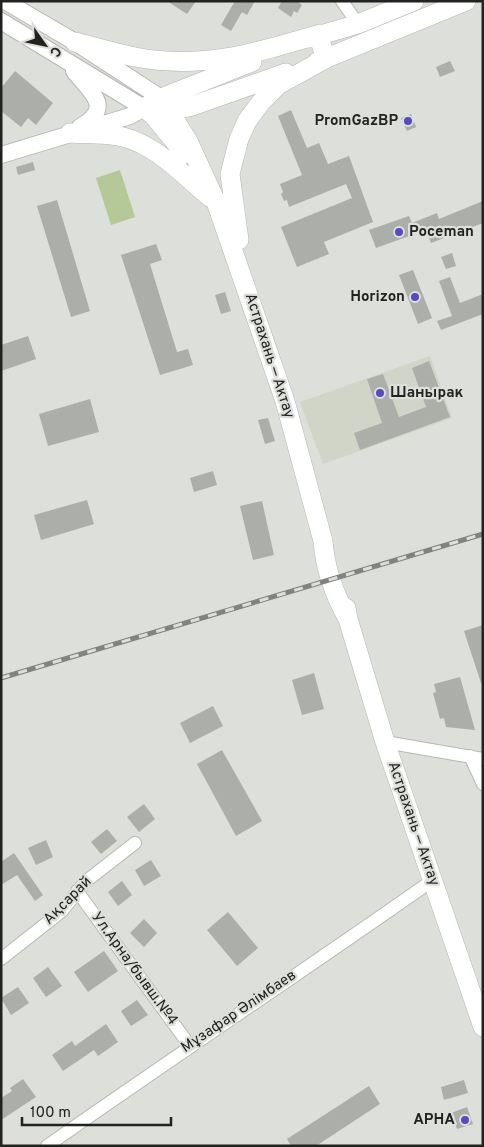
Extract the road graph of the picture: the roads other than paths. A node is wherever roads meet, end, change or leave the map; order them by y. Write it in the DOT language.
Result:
graph roads {
  1 [pos="5,1"];
  2 [pos="342,1"];
  3 [pos="414,1"];
  4 [pos="466,1"];
  5 [pos="1,21"];
  6 [pos="358,24"];
  7 [pos="320,34"];
  8 [pos="75,42"];
  9 [pos="327,58"];
  10 [pos="64,59"];
  11 [pos="152,110"];
  12 [pos="70,133"];
  13 [pos="1,155"];
  14 [pos="216,202"];
  15 [pos="242,274"];
  16 [pos="385,742"];
  17 [pos="470,756"];
  18 [pos="483,759"];
  19 [pos="483,784"];
  20 [pos="135,843"];
  21 [pos="432,880"];
  22 [pos="78,891"];
  23 [pos="1,959"];
  24 [pos="483,1027"];
  25 [pos="190,1046"];
  26 [pos="47,1146"];
  1 -- 8 [label="main road"];
  2 -- 6 [label="street"];
  3 -- 6 [label="highway"];
  4 -- 9 [label="highway"];
  5 -- 10 [label="main road"];
  6 -- 7 [label="highway"];
  7 -- 8 [label="highway"];
  7 -- 9 [label="highway"];
  7 -- 11 [label="highway"];
  8 -- 11 [label="main road"];
  9 -- 11 [label="highway"];
  9 -- 15 [label="highway"];
  10 -- 11 [label="main road"];
  10 -- 12 [label="main road"];
  11 -- 12 [label="main road"];
  11 -- 14 [label="highway, Астрахань — Актау"];
  12 -- 13 [label="main road"];
  12 -- 14 [label="highway"];
  14 -- 15 [label="highway, Астрахань — Актау"];
  15 -- 16 [label="highway, Астрахань — Актау"];
  16 -- 17 [label="street"];
  16 -- 21 [label="highway, Астрахань — Актау"];
  17 -- 18 [label="street"];
  17 -- 19 [label="street"];
  20 -- 22 [label="street, Ақсарай"];
  21 -- 24 [label="highway, Астрахань — Актау"];
  21 -- 25 [label="street, Мұзафар Әлімбаев"];
  22 -- 23 [label="street, Ақсарай"];
  22 -- 25 [label="street, Ул.Арна/бывш.№4"];
  25 -- 26 [label="street, Мұзафар Әлімбаев"];
}
